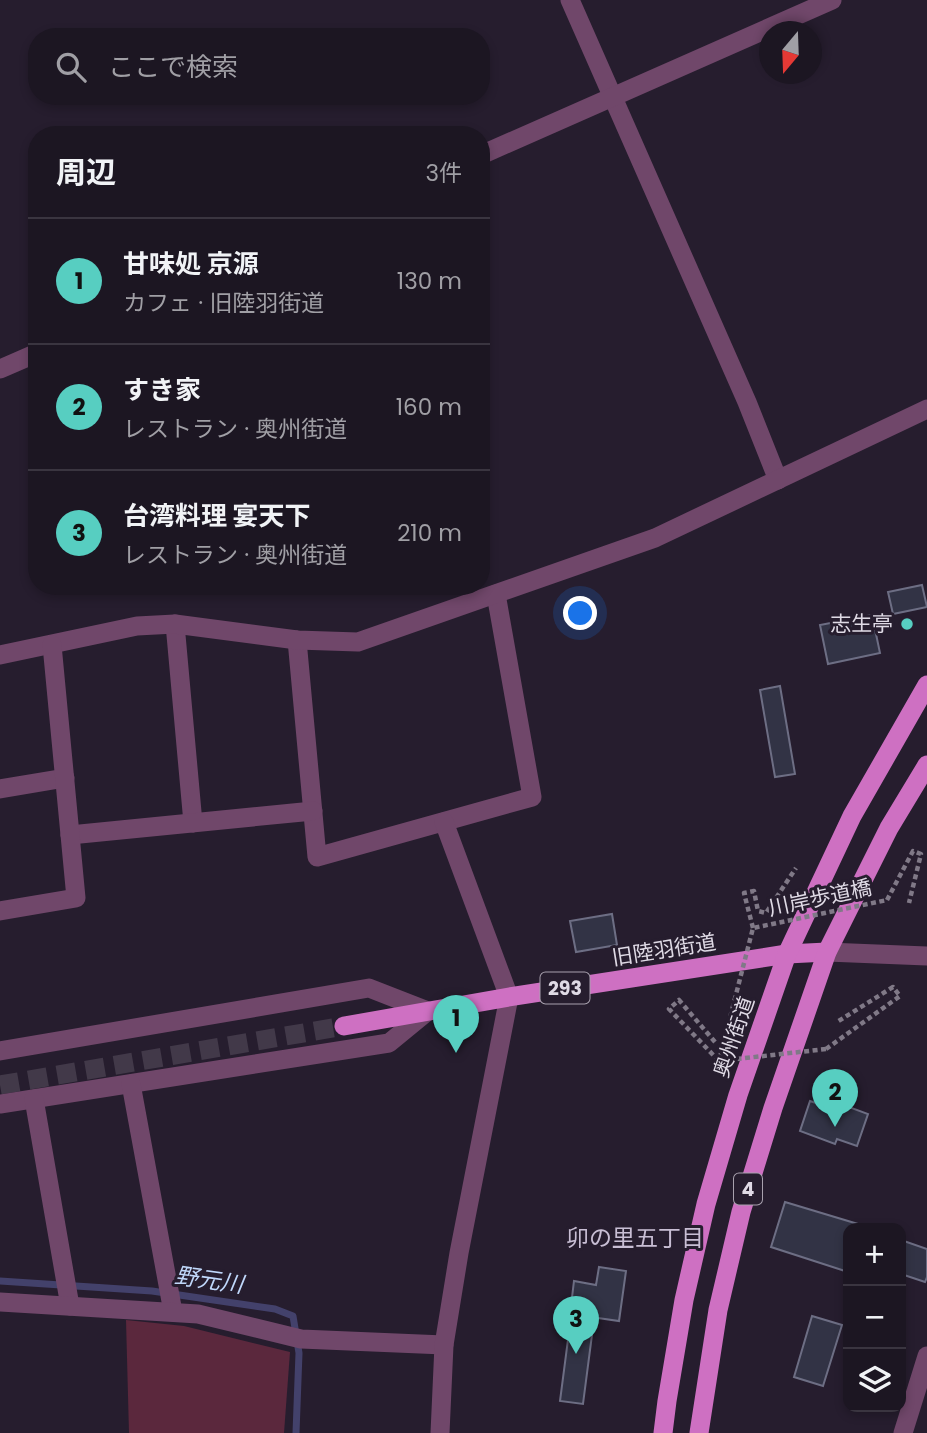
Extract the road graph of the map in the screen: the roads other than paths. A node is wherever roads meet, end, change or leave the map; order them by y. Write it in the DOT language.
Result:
graph roads {
  1 [pos="570,0"];
  2 [pos="832,0"];
  3 [pos="612,97"];
  4 [pos="490,151"];
  5 [pos="28,357"];
  6 [pos="0,369"];
  7 [pos="927,409"];
  8 [pos="778,480"];
  9 [pos="496,594"];
  10 [pos="175,624"];
  11 [pos="297,640"];
  12 [pos="52,645"];
  13 [pos="0,655"];
  14 [pos="927,685"];
  15 [pos="927,765"];
  16 [pos="65,778"];
  17 [pos="0,789"];
  18 [pos="313,811"];
  19 [pos="193,822"];
  20 [pos="444,822"];
  21 [pos="70,835"];
  22 [pos="0,911"];
  23 [pos="827,952"];
  24 [pos="787,954"];
  25 [pos="927,956"];
  26 [pos="509,997"];
  27 [pos="428,1011"];
  28 [pos="344,1026"];
  29 [pos="0,1051"];
  30 [pos="131,1084"];
  31 [pos="34,1099"];
  32 [pos="0,1104"];
  33 [pos="0,1302"];
  34 [pos="70,1306"];
  35 [pos="173,1312"];
  36 [pos="444,1345"];
  37 [pos="927,1356"];
  38 [pos="440,1433"];
  39 [pos="663,1433"];
  40 [pos="699,1433"];
  41 [pos="903,1433"];
  1 -- 3 [label="street"];
  2 -- 3 [label="street"];
  3 -- 4 [label="street"];
  3 -- 8 [label="street"];
  5 -- 6 [label="street"];
  7 -- 8 [label="street"];
  8 -- 9 [label="street"];
  9 -- 11 [label="street"];
  9 -- 20 [label="street"];
  10 -- 11 [label="street"];
  10 -- 12 [label="street"];
  10 -- 19 [label="street"];
  11 -- 18 [label="street"];
  12 -- 13 [label="street"];
  12 -- 16 [label="street"];
  14 -- 24 [label="highway, 奥州街道 / 4"];
  15 -- 23 [label="highway, 4"];
  16 -- 17 [label="street"];
  16 -- 21 [label="street"];
  18 -- 19 [label="street"];
  18 -- 20 [label="street"];
  19 -- 21 [label="street"];
  20 -- 26 [label="street"];
  21 -- 22 [label="street"];
  23 -- 24 [label="highway, 旧陸羽街道 / 293"];
  23 -- 25 [label="street"];
  23 -- 40 [label="highway, 4"];
  24 -- 26 [label="highway, 旧陸羽街道 / 293"];
  24 -- 39 [label="highway, 奥州街道 / 4"];
  26 -- 27 [label="highway, 旧陸羽街道 / 293"];
  26 -- 36 [label="street"];
  27 -- 28 [label="highway, 旧陸羽街道 / 293"];
  27 -- 29 [label="street"];
  27 -- 30 [label="street"];
  30 -- 31 [label="street"];
  30 -- 35 [label="street"];
  31 -- 32 [label="street"];
  31 -- 34 [label="street"];
  33 -- 34 [label="street"];
  34 -- 35 [label="street"];
  35 -- 36 [label="street"];
  36 -- 38 [label="street"];
  37 -- 41 [label="street"];
}
